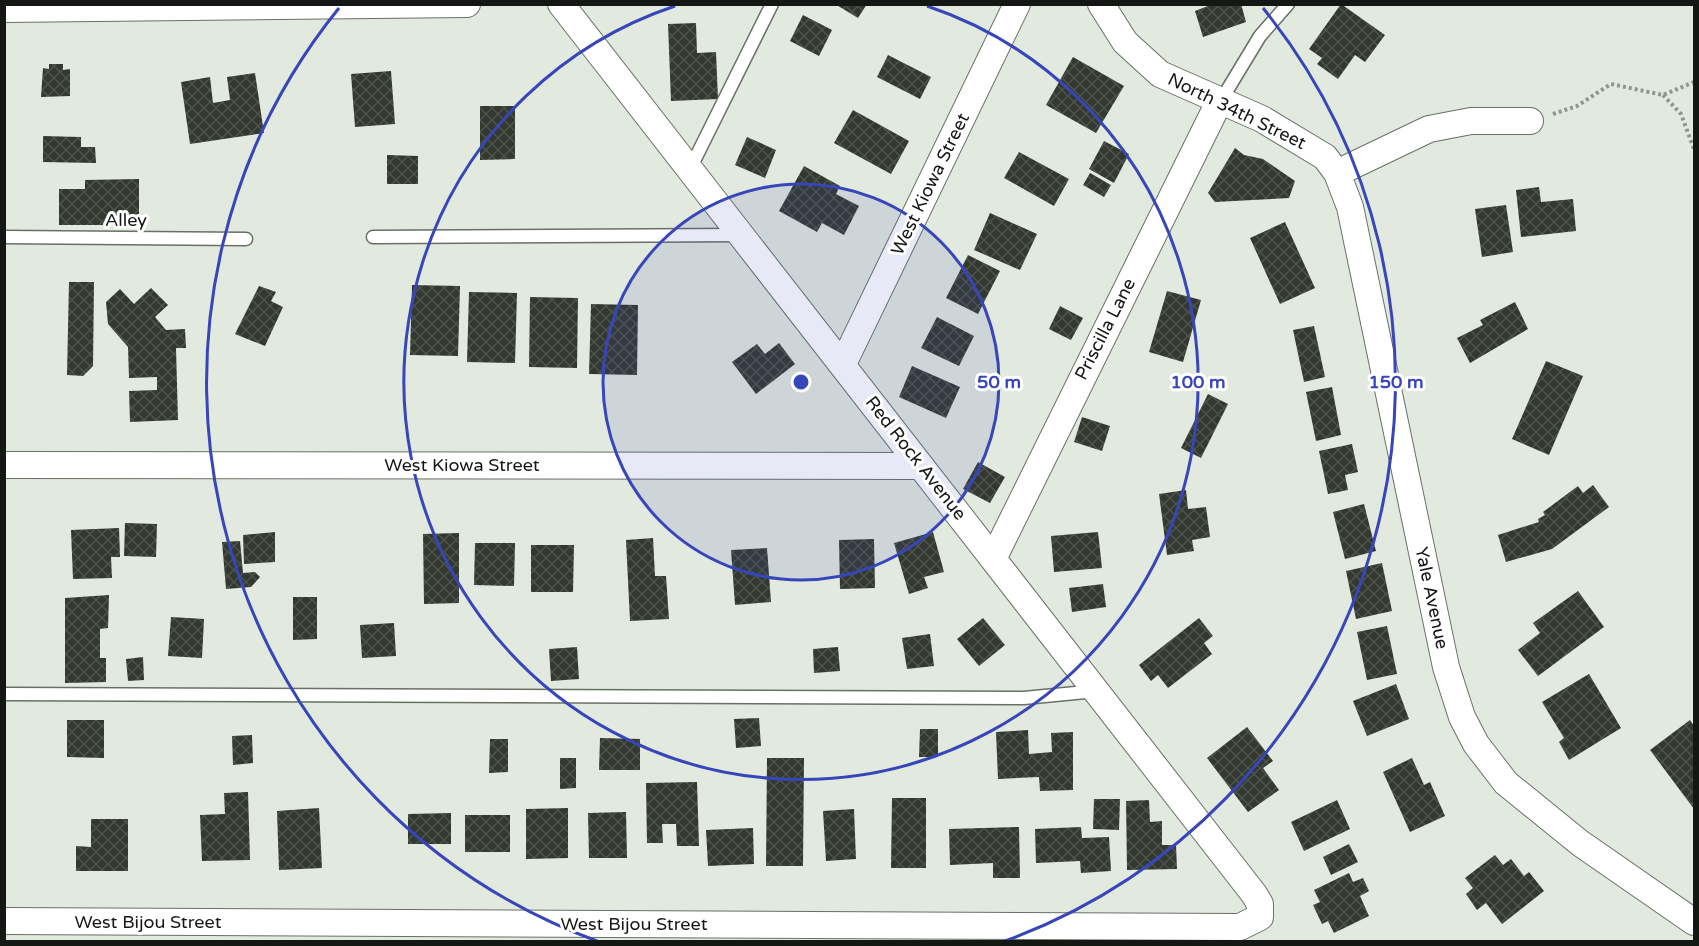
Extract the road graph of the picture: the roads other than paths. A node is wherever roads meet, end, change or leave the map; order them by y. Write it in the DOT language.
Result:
graph roads {
  1 [pos="467,4"];
  2 [pos="561,4"];
  3 [pos="772,4"];
  4 [pos="1017,4"];
  5 [pos="1101,4"];
  6 [pos="1288,4"];
  7 [pos="209,6"];
  8 [pos="4,9"];
  9 [pos="1220,102"];
  10 [pos="1530,121"];
  11 [pos="690,169"];
  12 [pos="1337,172"];
  13 [pos="743,235"];
  14 [pos="4,237"];
  15 [pos="373,237"];
  16 [pos="246,239"];
  17 [pos="843,364"];
  18 [pos="4,465"];
  19 [pos="920,466"];
  20 [pos="994,557"];
  21 [pos="1098,691"];
  22 [pos="4,694"];
  23 [pos="1260,917"];
  24 [pos="4,921"];
  25 [pos="1695,921"];
  1 -- 7 [label="street"];
  2 -- 11 [label="street, Red Rock Avenue"];
  3 -- 11 [label="lane"];
  4 -- 17 [label="street, West Kiowa Street"];
  5 -- 9 [label="street, North 34th Street"];
  6 -- 9 [label="lane"];
  7 -- 8 [label="street"];
  9 -- 12 [label="street, North 34th Street"];
  9 -- 20 [label="street, Priscilla Lane"];
  10 -- 12 [label="street"];
  11 -- 13 [label="street, Red Rock Avenue"];
  12 -- 25 [label="street, Yale Avenue"];
  13 -- 15 [label="lane"];
  13 -- 17 [label="street, Red Rock Avenue"];
  14 -- 16 [label="lane, Alley"];
  17 -- 19 [label="street, Red Rock Avenue"];
  18 -- 19 [label="street, West Kiowa Street"];
  19 -- 20 [label="street, Red Rock Avenue"];
  20 -- 21 [label="street, Red Rock Avenue"];
  21 -- 22 [label="lane"];
  21 -- 23 [label="street, Red Rock Avenue"];
  23 -- 24 [label="street, West Bijou Street"];
}
